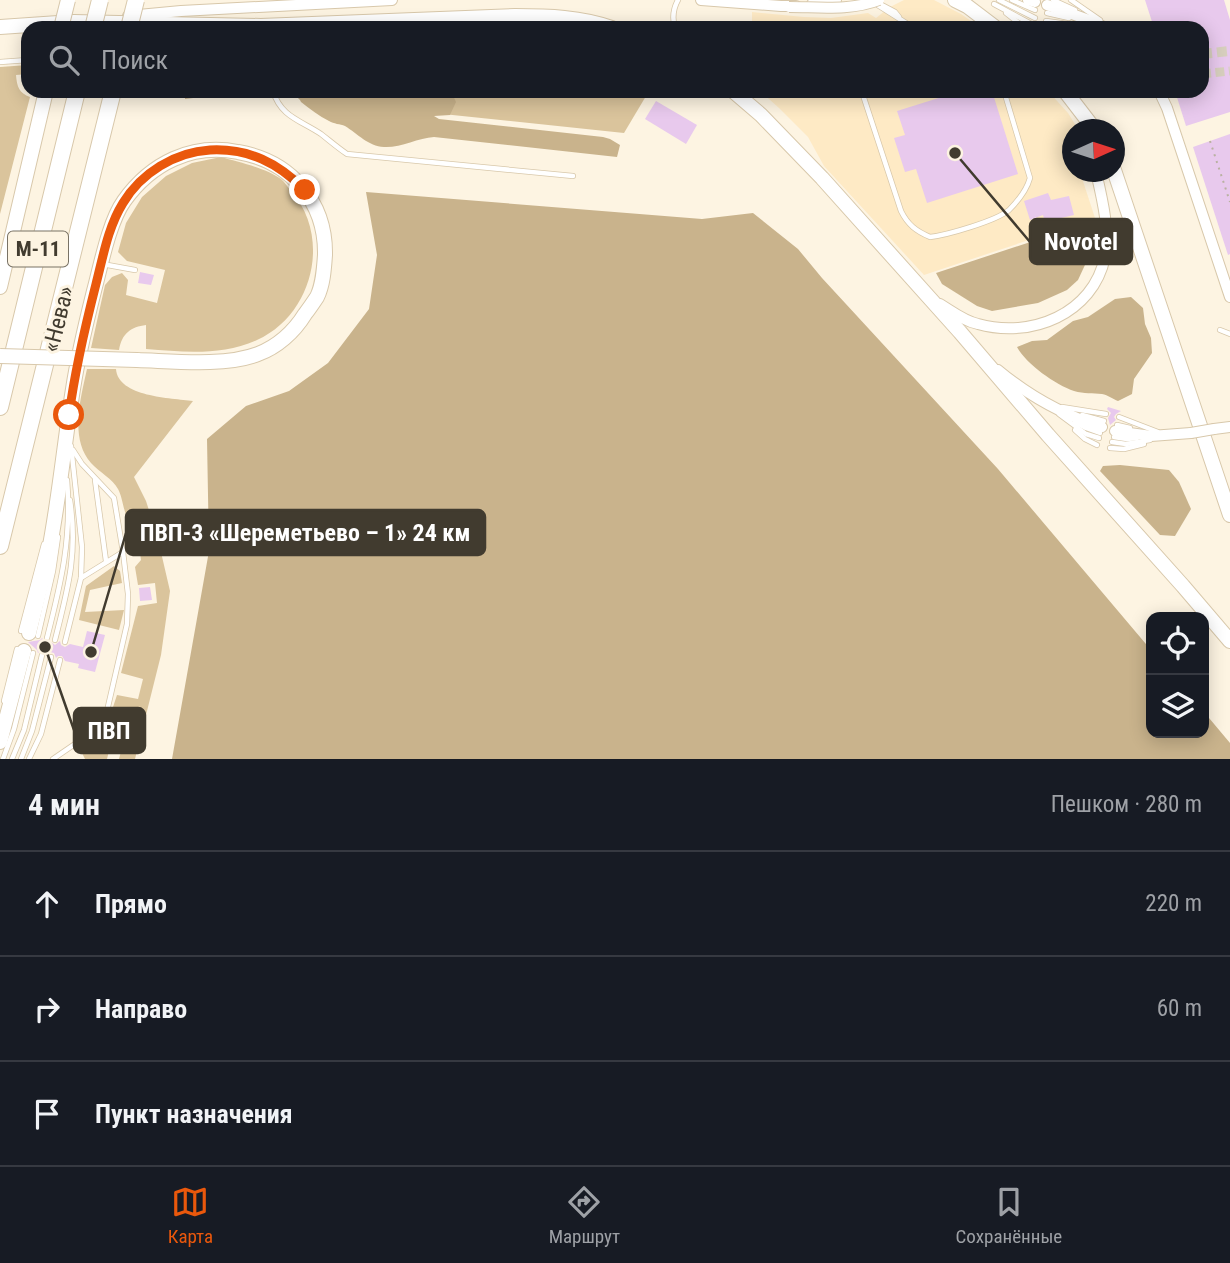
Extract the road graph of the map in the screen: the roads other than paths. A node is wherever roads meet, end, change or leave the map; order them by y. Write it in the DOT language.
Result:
graph roads {
  1 [pos="68,0"];
  2 [pos="100,0"];
  3 [pos="136,0"];
  4 [pos="392,0"];
  5 [pos="678,0"];
  6 [pos="701,0"];
  7 [pos="836,0"];
  8 [pos="870,0"];
  9 [pos="879,0"];
  10 [pos="955,0"];
  11 [pos="1012,0"];
  12 [pos="1071,0"];
  13 [pos="994,1"];
  14 [pos="1041,5"];
  15 [pos="789,7"];
  16 [pos="489,17"];
  17 [pos="1035,18"];
  18 [pos="67,21"];
  19 [pos="95,21"];
  20 [pos="100,21"];
  21 [pos="131,21"];
  22 [pos="422,21"];
  23 [pos="482,21"];
  24 [pos="580,21"];
  25 [pos="674,21"];
  26 [pos="904,21"];
  27 [pos="987,21"];
  28 [pos="1017,21"];
  29 [pos="1027,21"];
  30 [pos="1085,21"];
  31 [pos="1100,21"];
  32 [pos="21,26"];
  33 [pos="0,27"];
  34 [pos="21,60"];
  35 [pos="0,62"];
  36 [pos="44,98"];
  37 [pos="75,98"];
  38 [pos="111,98"];
  39 [pos="275,98"];
  40 [pos="741,98"];
  41 [pos="865,98"];
  42 [pos="1006,98"];
  43 [pos="1071,98"];
  44 [pos="1162,98"];
  45 [pos="1080,109"];
  46 [pos="1083,119"];
  47 [pos="1087,119"];
  48 [pos="573,176"];
  49 [pos="1098,182"];
  50 [pos="1119,182"];
  51 [pos="20,200"];
  52 [pos="0,245"];
  53 [pos="101,264"];
  54 [pos="135,270"];
  55 [pos="0,287"];
  56 [pos="929,297"];
  57 [pos="1230,298"];
  58 [pos="1220,330"];
  59 [pos="1230,334"];
  60 [pos="972,347"];
  61 [pos="0,356"];
  62 [pos="0,407"];
  63 [pos="1050,407"];
  64 [pos="1106,414"];
  65 [pos="1064,416"];
  66 [pos="1119,417"];
  67 [pos="1230,427"];
  68 [pos="1100,433"];
  69 [pos="1157,436"];
  70 [pos="1114,437"];
  71 [pos="66,457"];
  72 [pos="95,479"];
  73 [pos="1230,515"];
  74 [pos="0,546"];
  75 [pos="124,552"];
  76 [pos="106,562"];
  77 [pos="81,578"];
  78 [pos="29,633"];
  79 [pos="47,638"];
  80 [pos="55,640"];
  81 [pos="1230,641"];
  82 [pos="65,642"];
  83 [pos="25,651"];
  84 [pos="42,655"];
  85 [pos="51,657"];
  86 [pos="60,660"];
  87 [pos="3,702"];
  88 [pos="0,742"];
  89 [pos="3,759"];
  90 [pos="12,759"];
  91 [pos="21,759"];
  92 [pos="29,759"];
  93 [pos="53,759"];
  1 -- 18 [label="main road, bridge"];
  2 -- 19 [label="highway, bridge"];
  3 -- 21 [label="highway, bridge"];
  4 -- 20 [label="street"];
  5 -- 25 [label="lane"];
  6 -- 15 [label="street"];
  7 -- 15 [label="street, bridge"];
  8 -- 26 [label="lane"];
  9 -- 15 [label="street, bridge"];
  10 -- 27 [label="main road"];
  11 -- 14 [label="lane"];
  12 -- 31 [label="lane"];
  13 -- 17 [label="lane"];
  13 -- 28 [label="lane"];
  13 -- 29 [label="lane"];
  14 -- 30 [label="street"];
  16 -- 22 [label="main road"];
  16 -- 23 [label="lane"];
  16 -- 24 [label="main road"];
  32 -- 33 [label="main road"];
  34 -- 35 [label="lane"];
  36 -- 51 [label="main road, М-11"];
  37 -- 62 [label="highway, «Нева» / М-11"];
  38 -- 74 [label="highway, «Нева» / М-11"];
  39 -- 48 [label="lane"];
  40 -- 56 [label="main road"];
  41 -- 42 [label="lane"];
  43 -- 45 [label="main road"];
  44 -- 57 [label="street"];
  45 -- 46 [label="street"];
  45 -- 47 [label="main road"];
  49 -- 56 [label="street"];
  50 -- 73 [label="main road"];
  51 -- 52 [label="main road, М-11"];
  51 -- 55 [label="main road, М-11"];
  53 -- 54 [label="lane"];
  53 -- 61 [label="main road, М-11, bridge"];
  53 -- 71 [label="main road, М-11"];
  56 -- 60 [label="main road"];
  58 -- 59 [label="lane"];
  60 -- 63 [label="street"];
  60 -- 81 [label="main road"];
  63 -- 64 [label="lane"];
  63 -- 65 [label="street"];
  65 -- 68 [label="street"];
  65 -- 68 [label="lane"];
  66 -- 69 [label="lane"];
  67 -- 69 [label="street, bridge"];
  69 -- 70 [label="street"];
  69 -- 70 [label="lane"];
  71 -- 72 [label="lane"];
  71 -- 77 [label="lane"];
  71 -- 78 [label="main road, М-11"];
  71 -- 78 [label="lane"];
  71 -- 79 [label="lane"];
  71 -- 80 [label="lane"];
  72 -- 75 [label="lane"];
  72 -- 76 [label="lane"];
  75 -- 76 [label="lane"];
  75 -- 93 [label="lane"];
  76 -- 77 [label="lane"];
  77 -- 82 [label="lane"];
  83 -- 87 [label="lane"];
  83 -- 88 [label="main road"];
  83 -- 89 [label="lane"];
  84 -- 90 [label="lane"];
  85 -- 91 [label="lane"];
  86 -- 92 [label="lane"];
}
